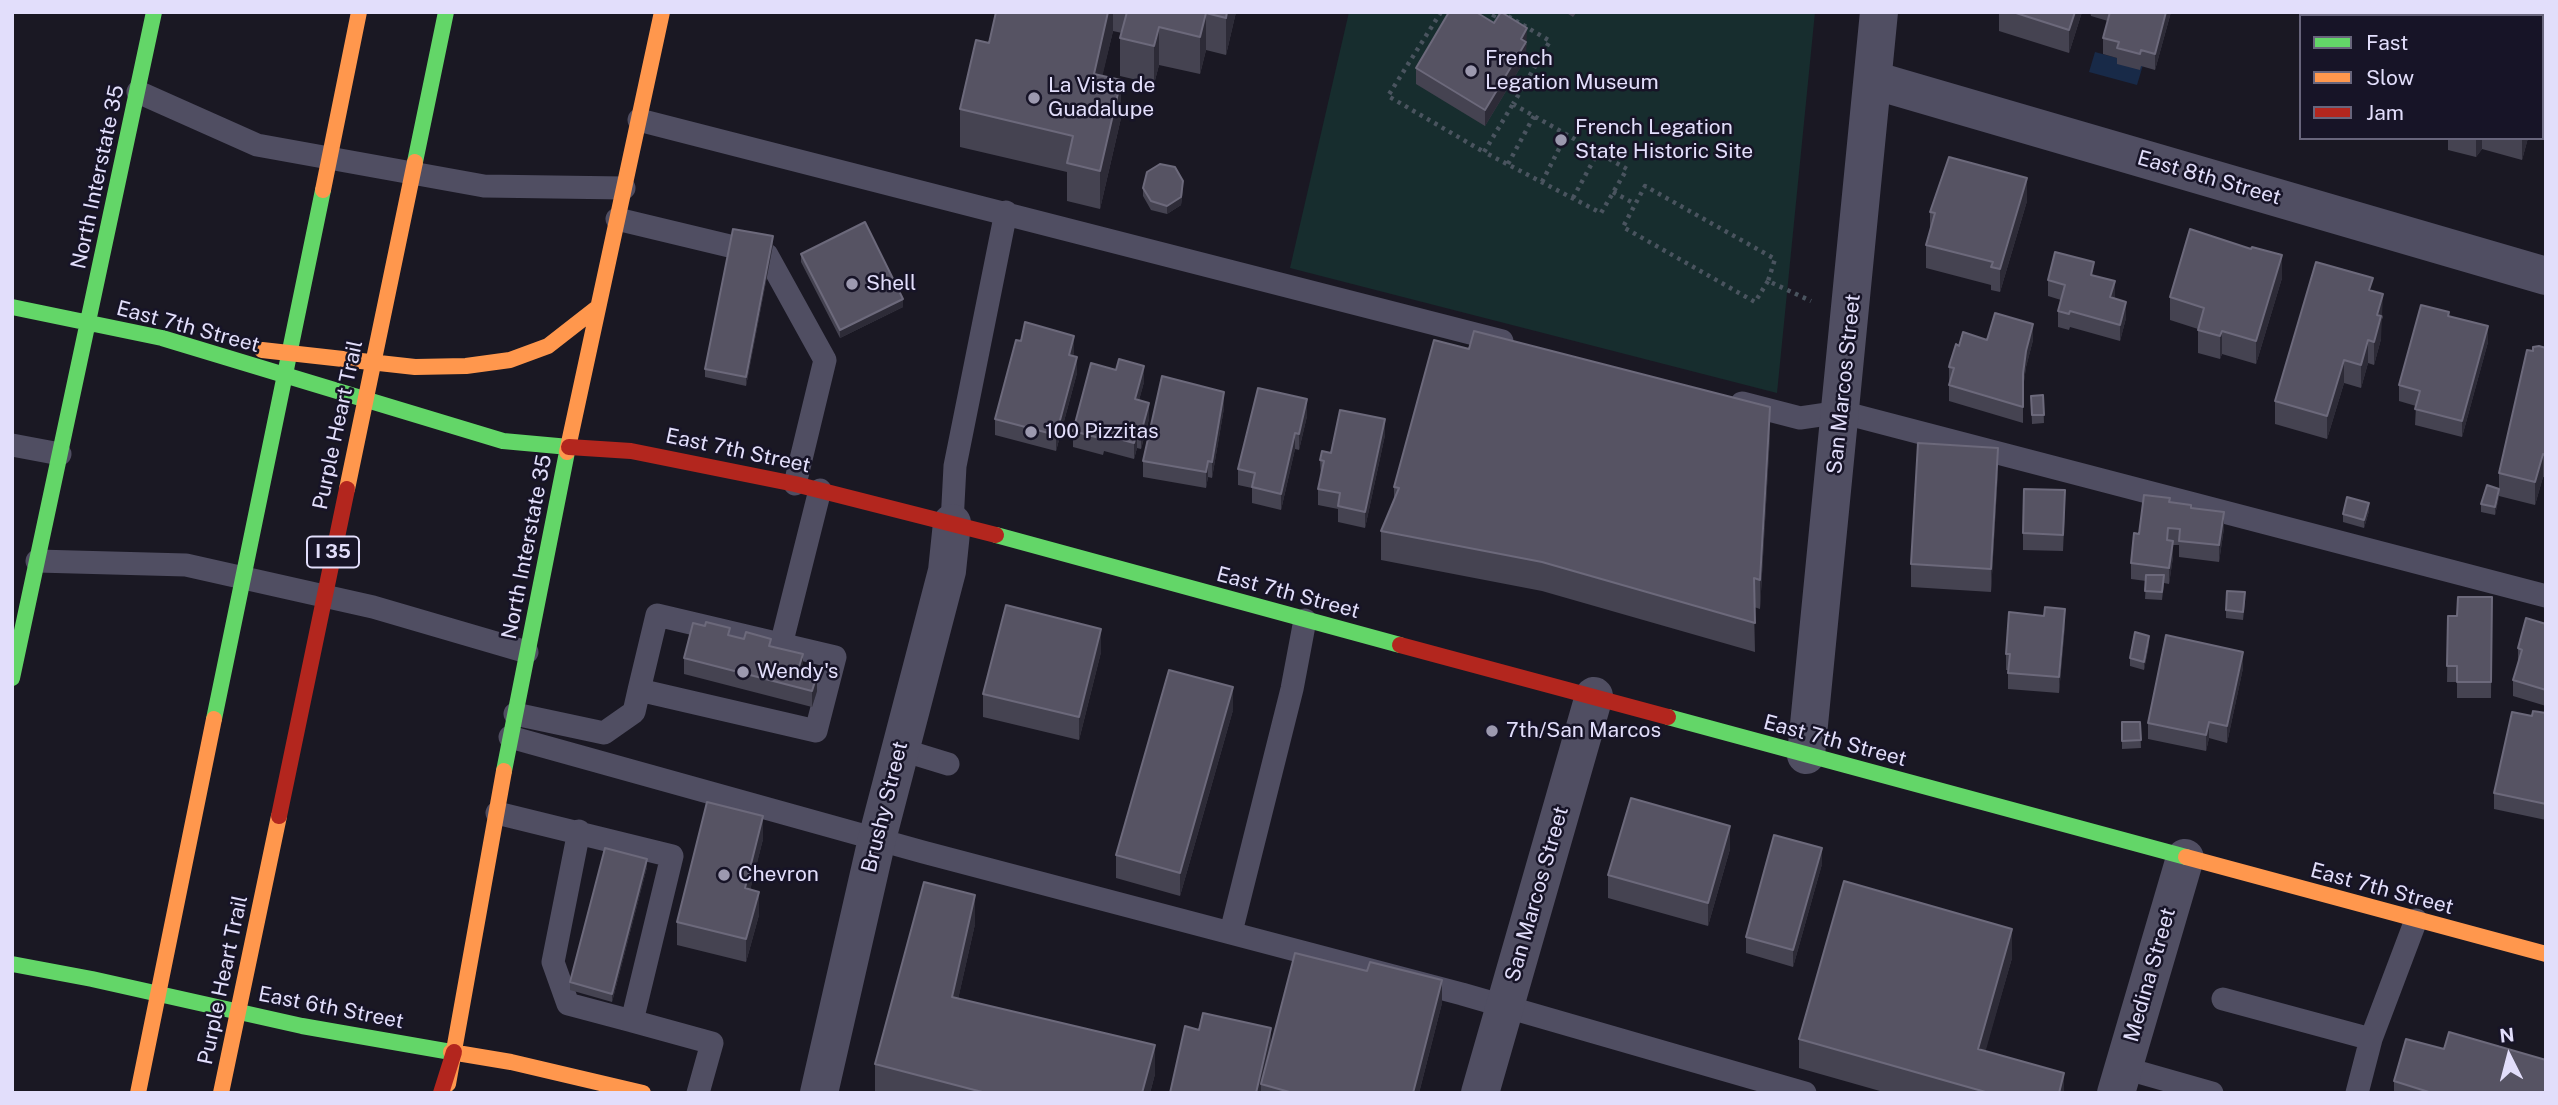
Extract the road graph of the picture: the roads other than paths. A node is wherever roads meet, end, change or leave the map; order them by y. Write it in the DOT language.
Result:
graph roads {
  1 [pos="154,12"];
  2 [pos="359,12"];
  3 [pos="446,12"];
  4 [pos="662,12"];
  5 [pos="1879,12"];
  6 [pos="1873,80"];
  7 [pos="138,92"];
  8 [pos="639,120"];
  9 [pos="624,188"];
  10 [pos="1006,212"];
  11 [pos="617,219"];
  12 [pos="2546,276"];
  13 [pos="12,307"];
  14 [pos="598,307"];
  15 [pos="88,323"];
  16 [pos="162,338"];
  17 [pos="1518,345"];
  18 [pos="1720,397"];
  19 [pos="1841,412"];
  20 [pos="12,445"];
  21 [pos="569,447"];
  22 [pos="60,454"];
  23 [pos="795,484"];
  24 [pos="820,490"];
  25 [pos="952,523"];
  26 [pos="37,561"];
  27 [pos="21,593"];
  28 [pos="2546,596"];
  29 [pos="1305,620"];
  30 [pos="781,645"];
  31 [pos="527,652"];
  32 [pos="12,678"];
  33 [pos="639,690"];
  34 [pos="1594,696"];
  35 [pos="515,714"];
  36 [pos="510,737"];
  37 [pos="900,749"];
  38 [pos="1806,755"];
  39 [pos="947,764"];
  40 [pos="497,813"];
  41 [pos="579,831"];
  42 [pos="877,839"];
  43 [pos="2185,858"];
  44 [pos="2416,920"];
  45 [pos="1231,932"];
  46 [pos="2546,954"];
  47 [pos="12,964"];
  48 [pos="2222,999"];
  49 [pos="1504,1007"];
  50 [pos="632,1021"];
  51 [pos="2371,1038"];
  52 [pos="454,1052"];
  53 [pos="2120,1080"];
  54 [pos="587,1086"];
  55 [pos="138,1093"];
  56 [pos="221,1093"];
  57 [pos="441,1093"];
  58 [pos="447,1093"];
  59 [pos="643,1093"];
  60 [pos="698,1093"];
  61 [pos="819,1093"];
  62 [pos="1480,1093"];
  63 [pos="1805,1093"];
  64 [pos="2212,1093"];
  65 [pos="2357,1093"];
  1 -- 7 [label="main road, North Interstate 35"];
  2 -- 55 [label="main road"];
  3 -- 56 [label="main road, Purple Heart Trail / I 35"];
  4 -- 8 [label="main road, North Interstate 35"];
  5 -- 6 [label="street, San Marcos Street"];
  6 -- 12 [label="street, East 8th Street"];
  6 -- 19 [label="street, San Marcos Street"];
  7 -- 9 [label="lane"];
  7 -- 15 [label="main road, North Interstate 35"];
  8 -- 9 [label="main road, North Interstate 35"];
  8 -- 10 [label="lane"];
  9 -- 11 [label="main road, North Interstate 35"];
  10 -- 17 [label="lane"];
  10 -- 25 [label="lane"];
  11 -- 14 [label="main road, North Interstate 35"];
  11 -- 23 [label="lane"];
  13 -- 15 [label="main road, East 7th Street"];
  14 -- 16 [label="main road"];
  14 -- 21 [label="main road, North Interstate 35"];
  15 -- 16 [label="main road, East 7th Street"];
  15 -- 22 [label="main road, North Interstate 35"];
  16 -- 21 [label="main road, East 7th Street"];
  18 -- 19 [label="lane"];
  19 -- 28 [label="lane"];
  19 -- 38 [label="street, San Marcos Street"];
  20 -- 22 [label="lane"];
  21 -- 23 [label="main road, East 7th Street"];
  21 -- 31 [label="main road, North Interstate 35"];
  22 -- 26 [label="main road, North Interstate 35"];
  23 -- 24 [label="main road, East 7th Street"];
  24 -- 25 [label="main road, East 7th Street"];
  24 -- 30 [label="lane"];
  25 -- 29 [label="main road, East 7th Street"];
  25 -- 37 [label="street, Brushy Street"];
  26 -- 27 [label="main road, North Interstate 35"];
  26 -- 31 [label="lane"];
  27 -- 32 [label="main road, North Interstate 35"];
  29 -- 34 [label="main road, East 7th Street"];
  29 -- 45 [label="lane"];
  30 -- 33 [label="lane"];
  30 -- 33 [label="lane"];
  31 -- 35 [label="main road, North Interstate 35"];
  33 -- 35 [label="lane"];
  34 -- 38 [label="main road, East 7th Street"];
  34 -- 49 [label="street, San Marcos Street"];
  35 -- 36 [label="main road, North Interstate 35"];
  36 -- 40 [label="main road, North Interstate 35"];
  36 -- 42 [label="lane"];
  37 -- 39 [label="lane"];
  37 -- 42 [label="street, Brushy Street"];
  38 -- 43 [label="main road, East 7th Street"];
  40 -- 41 [label="lane"];
  40 -- 52 [label="main road, North Interstate 35"];
  41 -- 50 [label="lane"];
  41 -- 50 [label="lane"];
  42 -- 45 [label="lane"];
  42 -- 61 [label="street, Brushy Street"];
  43 -- 44 [label="main road, East 7th Street"];
  43 -- 53 [label="street, Medina Street"];
  44 -- 46 [label="main road, East 7th Street"];
  44 -- 51 [label="lane"];
  45 -- 49 [label="lane"];
  47 -- 52 [label="main road, East 6th Street"];
  48 -- 51 [label="lane"];
  49 -- 62 [label="street, San Marcos Street"];
  49 -- 63 [label="lane"];
  50 -- 60 [label="lane"];
  51 -- 65 [label="lane"];
  52 -- 54 [label="main road, East 6th Street"];
  52 -- 57 [label="main road"];
  52 -- 58 [label="main road, North Interstate 35"];
  53 -- 64 [label="lane"];
  54 -- 59 [label="main road, East 6th Street"];
}
